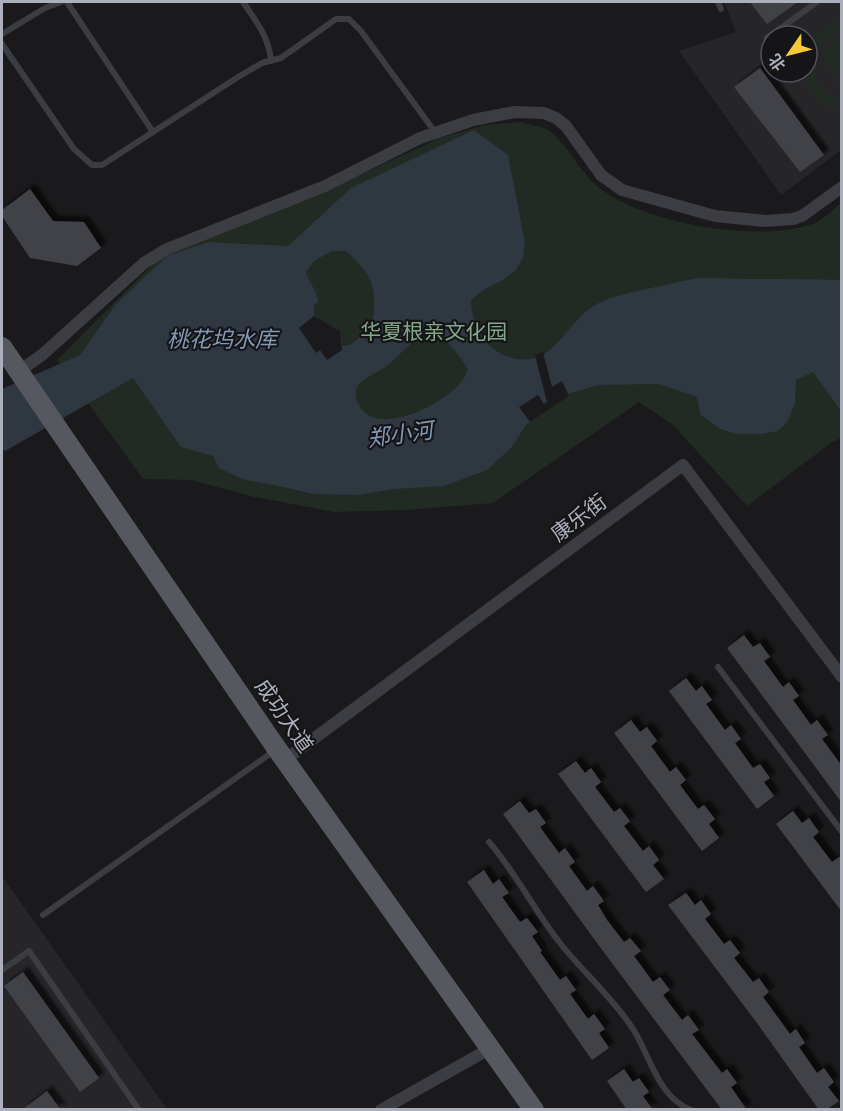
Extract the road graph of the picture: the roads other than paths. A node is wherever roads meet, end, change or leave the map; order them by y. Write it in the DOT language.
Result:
graph roads {
  1 [pos="61,2"];
  2 [pos="67,2"];
  3 [pos="243,2"];
  4 [pos="718,2"];
  5 [pos="817,2"];
  6 [pos="721,9"];
  7 [pos="786,24"];
  8 [pos="2,34"];
  9 [pos="2,44"];
  10 [pos="272,61"];
  11 [pos="153,132"];
  12 [pos="435,133"];
  13 [pos="842,187"];
  14 [pos="2,346"];
  15 [pos="20,373"];
  16 [pos="718,667"];
  17 [pos="842,677"];
  18 [pos="281,755"];
  19 [pos="842,832"];
  20 [pos="489,842"];
  21 [pos="43,915"];
  22 [pos="2,970"];
  23 [pos="491,1048"];
  24 [pos="139,1110"];
  25 [pos="381,1110"];
  26 [pos="534,1110"];
  27 [pos="691,1110"];
  1 -- 8 [label="lane"];
  2 -- 11 [label="lane"];
  3 -- 10 [label="lane"];
  4 -- 6 [label="lane"];
  5 -- 7 [label="lane"];
  9 -- 11 [label="lane"];
  10 -- 11 [label="lane"];
  10 -- 12 [label="lane"];
  12 -- 13 [label="street"];
  12 -- 15 [label="street"];
  14 -- 15 [label="main road, 成功大道"];
  15 -- 18 [label="main road, 成功大道"];
  16 -- 19 [label="lane"];
  17 -- 18 [label="street, 康乐街"];
  18 -- 21 [label="lane"];
  18 -- 23 [label="main road, 成功大道"];
  20 -- 27 [label="lane"];
  22 -- 24 [label="lane"];
  23 -- 25 [label="street"];
  23 -- 26 [label="main road, 成功大道"];
}
